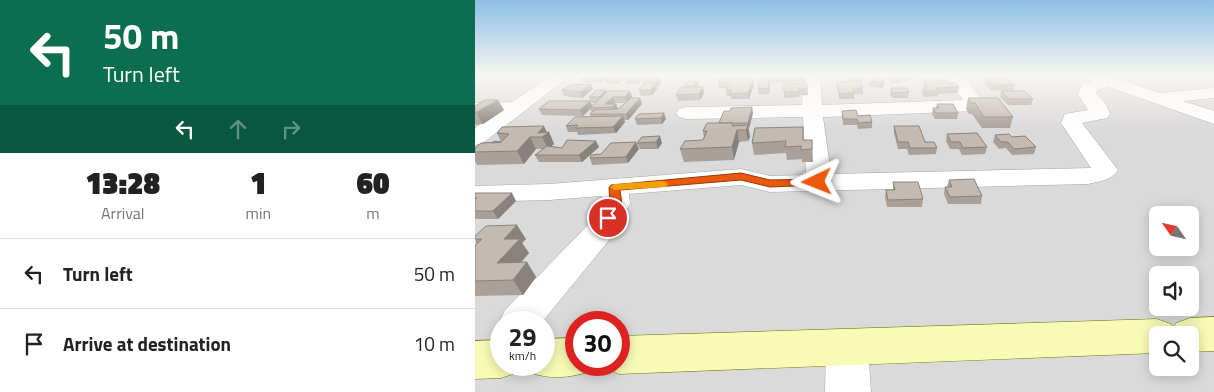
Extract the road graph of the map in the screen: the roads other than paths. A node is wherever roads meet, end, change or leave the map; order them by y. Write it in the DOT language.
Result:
graph roads {
  1 [pos="538,93"];
  2 [pos="812,93"];
  3 [pos="969,93"];
  4 [pos="1087,93"];
  5 [pos="1144,93"];
  6 [pos="1192,93"];
  7 [pos="1158,98"];
  8 [pos="517,108"];
  9 [pos="475,109"];
  10 [pos="812,111"];
  11 [pos="686,113"];
  12 [pos="1214,118"];
  13 [pos="475,138"];
  14 [pos="817,182"];
  15 [pos="615,187"];
  16 [pos="475,194"];
  17 [pos="529,311"];
  18 [pos="1214,334"];
  19 [pos="1199,335"];
  20 [pos="1149,336"];
  21 [pos="847,347"];
  22 [pos="630,355"];
  23 [pos="848,392"];
  1 -- 8 [label="street"];
  2 -- 10 [label="street"];
  3 -- 10 [label="street"];
  4 -- 14 [label="street"];
  5 -- 7 [label="street"];
  6 -- 7 [label="street"];
  7 -- 12 [label="street"];
  8 -- 9 [label="street"];
  8 -- 13 [label="street"];
  10 -- 11 [label="street"];
  10 -- 14 [label="street"];
  14 -- 15 [label="street"];
  15 -- 16 [label="street"];
  15 -- 17 [label="street"];
  18 -- 19 [label="street"];
  20 -- 21 [label="street"];
  21 -- 22 [label="street"];
  21 -- 23 [label="street"];
}
